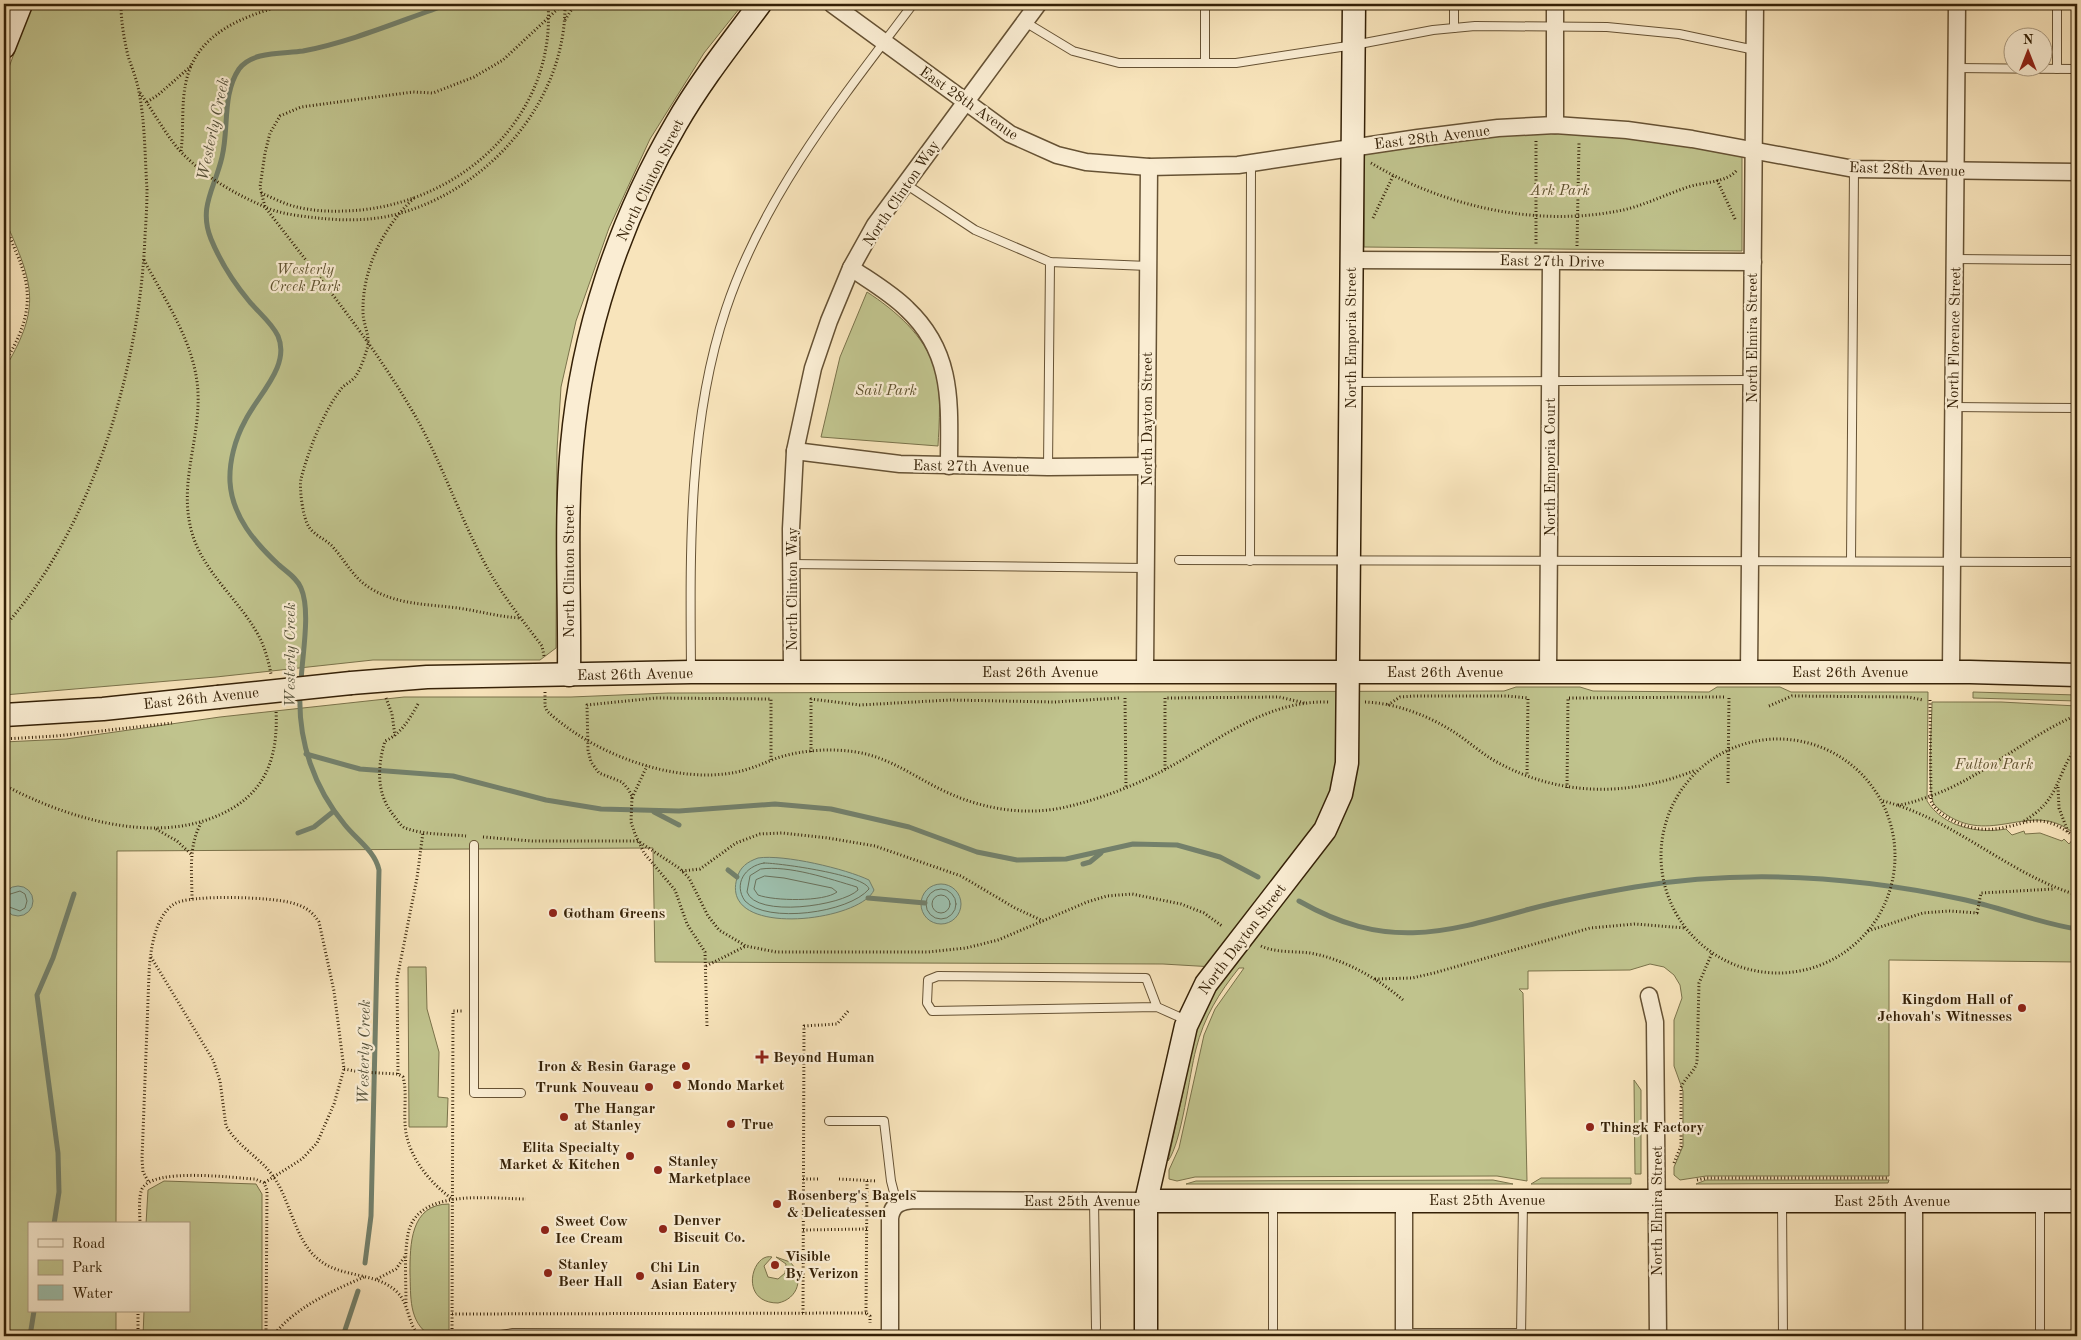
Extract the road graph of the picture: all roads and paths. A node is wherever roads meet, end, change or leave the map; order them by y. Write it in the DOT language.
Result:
graph roads {
  1 [pos="21,4"];
  2 [pos="121,4"];
  3 [pos="289,4"];
  4 [pos="548,4"];
  5 [pos="564,4"];
  6 [pos="575,4"];
  7 [pos="760,4"];
  8 [pos="832,4"];
  9 [pos="913,4"];
  10 [pos="1038,4"];
  11 [pos="1206,4"];
  12 [pos="1354,4"];
  13 [pos="1454,4"];
  14 [pos="1555,4"];
  15 [pos="1755,4"];
  16 [pos="1957,4"];
  17 [pos="2057,4"];
  18 [pos="549,18"];
  19 [pos="565,20"];
  20 [pos="1025,22"];
  21 [pos="1555,25"];
  22 [pos="1454,28"];
  23 [pos="884,42"];
  24 [pos="1354,45"];
  25 [pos="4,47"];
  26 [pos="1755,50"];
  27 [pos="1205,63"];
  28 [pos="192,65"];
  29 [pos="1956,68"];
  30 [pos="2057,69"];
  31 [pos="2077,69"];
  32 [pos="139,92"];
  33 [pos="147,102"];
  34 [pos="965,102"];
  35 [pos="1536,125"];
  36 [pos="1554,125"];
  37 [pos="1579,126"];
  38 [pos="1750,150"];
  39 [pos="181,151"];
  40 [pos="1361,154"];
  41 [pos="1251,164"];
  42 [pos="1148,167"];
  43 [pos="1854,169"];
  44 [pos="1956,170"];
  45 [pos="2077,172"];
  46 [pos="1393,176"];
  47 [pos="1717,180"];
  48 [pos="904,184"];
  49 [pos="261,192"];
  50 [pos="414,198"];
  51 [pos="265,208"];
  52 [pos="400,213"];
  53 [pos="1536,215"];
  54 [pos="1578,215"];
  55 [pos="1372,225"];
  56 [pos="1736,227"];
  57 [pos="4,229"];
  58 [pos="1955,258"];
  59 [pos="144,260"];
  60 [pos="1352,260"];
  61 [pos="2077,260"];
  62 [pos="1543,261"];
  63 [pos="1577,261"];
  64 [pos="1050,262"];
  65 [pos="1753,262"];
  66 [pos="1148,266"];
  67 [pos="851,268"];
  68 [pos="369,342"];
  69 [pos="4,364"];
  70 [pos="1550,380"];
  71 [pos="1752,380"];
  72 [pos="1351,382"];
  73 [pos="1953,407"];
  74 [pos="2077,408"];
  75 [pos="795,451"];
  76 [pos="949,466"];
  77 [pos="1147,466"];
  78 [pos="1048,467"];
  79 [pos="1179,560"];
  80 [pos="1350,560"];
  81 [pos="1549,560"];
  82 [pos="1250,561"];
  83 [pos="1750,561"];
  84 [pos="1851,561"];
  85 [pos="1952,562"];
  86 [pos="2077,562"];
  87 [pos="792,564"];
  88 [pos="1146,568"];
  89 [pos="521,618"];
  90 [pos="4,627"];
  91 [pos="544,653"];
  92 [pos="691,672"];
  93 [pos="792,672"];
  94 [pos="1146,672"];
  95 [pos="1349,672"];
  96 [pos="1548,672"];
  97 [pos="1749,672"];
  98 [pos="1951,672"];
  99 [pos="569,675"];
  100 [pos="2077,675"];
  101 [pos="272,680"];
  102 [pos="385,696"];
  103 [pos="544,697"];
  104 [pos="1119,698"];
  105 [pos="1125,698"];
  106 [pos="1923,700"];
  107 [pos="1930,700"];
  108 [pos="1331,702"];
  109 [pos="1361,702"];
  110 [pos="1306,703"];
  111 [pos="418,704"];
  112 [pos="1388,705"];
  113 [pos="276,706"];
  114 [pos="1769,706"];
  115 [pos="4,715"];
  116 [pos="2077,715"];
  117 [pos="176,722"];
  118 [pos="395,736"];
  119 [pos="4,739"];
  120 [pos="587,740"];
  121 [pos="2077,746"];
  122 [pos="1729,749"];
  123 [pos="811,752"];
  124 [pos="771,760"];
  125 [pos="647,766"];
  126 [pos="1165,769"];
  127 [pos="1696,770"];
  128 [pos="1527,776"];
  129 [pos="1728,783"];
  130 [pos="4,784"];
  131 [pos="2058,787"];
  132 [pos="1126,788"];
  133 [pos="1566,788"];
  134 [pos="1931,796"];
  135 [pos="632,799"];
  136 [pos="1882,801"];
  137 [pos="1897,805"];
  138 [pos="2022,822"];
  139 [pos="201,823"];
  140 [pos="154,828"];
  141 [pos="423,832"];
  142 [pos="2068,832"];
  143 [pos="468,836"];
  144 [pos="477,836"];
  145 [pos="2077,839"];
  146 [pos="638,841"];
  147 [pos="474,845"];
  148 [pos="191,854"];
  149 [pos="682,871"];
  150 [pos="2057,889"];
  151 [pos="2077,895"];
  152 [pos="192,898"];
  153 [pos="1043,921"];
  154 [pos="1222,926"];
  155 [pos="1686,928"];
  156 [pos="1868,931"];
  157 [pos="746,946"];
  158 [pos="1261,946"];
  159 [pos="1712,953"];
  160 [pos="151,957"];
  161 [pos="706,966"];
  162 [pos="1375,980"];
  163 [pos="1649,996"];
  164 [pos="1403,1000"];
  165 [pos="1157,1007"];
  166 [pos="474,1010"];
  167 [pos="849,1010"];
  168 [pos="1188,1020"];
  169 [pos="706,1026"];
  170 [pos="344,1069"];
  171 [pos="398,1074"];
  172 [pos="521,1093"];
  173 [pos="829,1121"];
  174 [pos="1672,1167"];
  175 [pos="274,1178"];
  176 [pos="1889,1178"];
  177 [pos="803,1179"];
  178 [pos="820,1179"];
  179 [pos="839,1179"];
  180 [pos="867,1181"];
  181 [pos="878,1181"];
  182 [pos="148,1182"];
  183 [pos="1690,1182"];
  184 [pos="264,1183"];
  185 [pos="452,1199"];
  186 [pos="526,1199"];
  187 [pos="1273,1200"];
  188 [pos="1404,1200"];
  189 [pos="1522,1200"];
  190 [pos="1657,1200"];
  191 [pos="1094,1201"];
  192 [pos="1146,1201"];
  193 [pos="1782,1201"];
  194 [pos="1914,1201"];
  195 [pos="2040,1201"];
  196 [pos="2077,1201"];
  197 [pos="897,1204"];
  198 [pos="867,1218"];
  199 [pos="874,1218"];
  200 [pos="140,1222"];
  201 [pos="867,1229"];
  202 [pos="803,1230"];
  203 [pos="406,1255"];
  204 [pos="364,1277"];
  205 [pos="376,1280"];
  206 [pos="406,1304"];
  207 [pos="138,1312"];
  208 [pos="866,1313"];
  209 [pos="452,1314"];
  210 [pos="803,1314"];
  211 [pos="1096,1328"];
  212 [pos="870,1334"];
  213 [pos="1404,1334"];
  214 [pos="635,1335"];
  215 [pos="890,1335"];
  216 [pos="1521,1335"];
  217 [pos="138,1336"];
  218 [pos="266,1336"];
  219 [pos="273,1336"];
  220 [pos="420,1336"];
  221 [pos="452,1336"];
  222 [pos="495,1336"];
  223 [pos="1146,1336"];
  224 [pos="1273,1336"];
  225 [pos="1658,1336"];
  226 [pos="1783,1336"];
  227 [pos="1914,1336"];
  228 [pos="2040,1336"];
  1 -- 25 [label="street"];
  2 -- 32 [label="path"];
  3 -- 28 [label="path"];
  4 -- 18 [label="path"];
  5 -- 18 [label="path"];
  5 -- 19 [label="path"];
  6 -- 19 [label="path"];
  7 -- 99 [label="street, North Clinton Street"];
  8 -- 23 [label="street, East 28th Avenue"];
  9 -- 23 [label="lane"];
  10 -- 20 [label="street, North Clinton Way"];
  11 -- 27 [label="lane"];
  12 -- 24 [label="street, North Emporia Street"];
  13 -- 22 [label="lane"];
  14 -- 21 [label="street"];
  15 -- 26 [label="street, North Elmira Street"];
  16 -- 29 [label="street, North Florence Street"];
  17 -- 30 [label="lane"];
  18 -- 49 [label="path"];
  18 -- 50 [label="path"];
  19 -- 52 [label="path"];
  20 -- 27 [label="lane"];
  20 -- 34 [label="street, North Clinton Way"];
  21 -- 22 [label="lane"];
  21 -- 26 [label="lane"];
  21 -- 36 [label="street"];
  22 -- 24 [label="lane"];
  23 -- 34 [label="street, East 28th Avenue"];
  23 -- 92 [label="lane"];
  24 -- 27 [label="lane"];
  24 -- 40 [label="street, North Emporia Street"];
  26 -- 38 [label="street, North Elmira Street"];
  28 -- 33 [label="path"];
  28 -- 39 [label="path"];
  29 -- 30 [label="lane"];
  29 -- 44 [label="street, North Florence Street"];
  30 -- 31 [label="lane"];
  32 -- 33 [label="path"];
  32 -- 59 [label="path"];
  33 -- 39 [label="path"];
  34 -- 42 [label="street, East 28th Avenue"];
  34 -- 48 [label="street, North Clinton Way"];
  35 -- 36 [label="street, East 28th Avenue"];
  35 -- 40 [label="street, East 28th Avenue"];
  35 -- 53 [label="path"];
  36 -- 37 [label="street, East 28th Avenue"];
  37 -- 38 [label="street, East 28th Avenue"];
  37 -- 54 [label="path"];
  38 -- 43 [label="street, East 28th Avenue"];
  38 -- 47 [label="path"];
  38 -- 65 [label="street, North Elmira Street"];
  39 -- 51 [label="path"];
  40 -- 41 [label="street, East 28th Avenue"];
  40 -- 46 [label="path"];
  40 -- 60 [label="street, North Emporia Street"];
  41 -- 42 [label="street, East 28th Avenue"];
  41 -- 82 [label="lane"];
  42 -- 66 [label="street, North Dayton Street"];
  43 -- 44 [label="street, East 28th Avenue"];
  43 -- 84 [label="lane"];
  44 -- 45 [label="street, East 28th Avenue"];
  44 -- 58 [label="street, North Florence Street"];
  46 -- 53 [label="path"];
  46 -- 55 [label="path"];
  47 -- 54 [label="path"];
  47 -- 56 [label="path"];
  48 -- 64 [label="lane"];
  48 -- 67 [label="street, North Clinton Way"];
  49 -- 50 [label="path"];
  49 -- 51 [label="path"];
  50 -- 52 [label="path"];
  51 -- 52 [label="path"];
  51 -- 68 [label="path"];
  52 -- 68 [label="path"];
  53 -- 54 [label="path"];
  53 -- 62 [label="path"];
  54 -- 63 [label="path"];
  57 -- 69 [label="path"];
  58 -- 61 [label="lane"];
  58 -- 73 [label="street, North Florence Street"];
  59 -- 90 [label="path"];
  59 -- 101 [label="path"];
  60 -- 62 [label="street, East 27th Drive"];
  60 -- 72 [label="street, North Emporia Street"];
  62 -- 63 [label="street, East 27th Drive"];
  62 -- 70 [label="street, North Emporia Court"];
  63 -- 65 [label="street, East 27th Drive"];
  64 -- 66 [label="lane"];
  64 -- 78 [label="lane"];
  65 -- 71 [label="street, North Elmira Street"];
  66 -- 77 [label="street, North Dayton Street"];
  67 -- 75 [label="street, North Clinton Way"];
  67 -- 76 [label="street"];
  68 -- 89 [label="path"];
  68 -- 89 [label="path"];
  70 -- 71 [label="lane"];
  70 -- 72 [label="lane"];
  70 -- 81 [label="street, North Emporia Court"];
  71 -- 83 [label="street, North Elmira Street"];
  72 -- 80 [label="street, North Emporia Street"];
  73 -- 74 [label="lane"];
  73 -- 85 [label="street, North Florence Street"];
  75 -- 76 [label="street, East 27th Avenue"];
  75 -- 87 [label="street, North Clinton Way"];
  76 -- 78 [label="street, East 27th Avenue"];
  77 -- 78 [label="street, East 27th Avenue"];
  77 -- 88 [label="street, North Dayton Street"];
  79 -- 82 [label="lane"];
  80 -- 81 [label="lane"];
  80 -- 82 [label="lane"];
  80 -- 95 [label="street, North Emporia Street"];
  81 -- 83 [label="lane"];
  81 -- 96 [label="street, North Emporia Court"];
  83 -- 84 [label="lane"];
  83 -- 97 [label="street, North Elmira Street"];
  84 -- 85 [label="lane"];
  85 -- 86 [label="lane"];
  85 -- 98 [label="street, North Florence Street"];
  87 -- 88 [label="lane"];
  87 -- 93 [label="street, North Clinton Way"];
  88 -- 94 [label="street, North Dayton Street"];
  89 -- 91 [label="path"];
  92 -- 93 [label="street, East 26th Avenue"];
  92 -- 99 [label="street, East 26th Avenue"];
  93 -- 94 [label="street, East 26th Avenue"];
  94 -- 95 [label="street, East 26th Avenue"];
  95 -- 96 [label="street, East 26th Avenue"];
  95 -- 168 [label="street, North Dayton Street"];
  96 -- 97 [label="street, East 26th Avenue"];
  97 -- 98 [label="street, East 26th Avenue"];
  98 -- 100 [label="street, East 26th Avenue"];
  99 -- 115 [label="street, East 26th Avenue, bridge"];
  102 -- 118 [label="path"];
  103 -- 120 [label="path"];
  104 -- 123 [label="path"];
  105 -- 132 [label="path"];
  106 -- 114 [label="path"];
  107 -- 134 [label="path"];
  108 -- 110 [label="path"];
  109 -- 112 [label="path"];
  110 -- 126 [label="path"];
  110 -- 126 [label="path"];
  111 -- 118 [label="path"];
  112 -- 128 [label="path"];
  112 -- 128 [label="path"];
  113 -- 139 [label="path"];
  116 -- 134 [label="path"];
  117 -- 119 [label="path"];
  118 -- 141 [label="path"];
  120 -- 124 [label="path"];
  120 -- 125 [label="path"];
  120 -- 135 [label="path"];
  121 -- 131 [label="path"];
  122 -- 127 [label="path"];
  122 -- 129 [label="path"];
  122 -- 133 [label="path"];
  122 -- 136 [label="path"];
  123 -- 124 [label="path"];
  123 -- 132 [label="path"];
  124 -- 125 [label="path"];
  125 -- 135 [label="path"];
  126 -- 132 [label="path"];
  127 -- 133 [label="path"];
  127 -- 155 [label="path"];
  128 -- 133 [label="path"];
  130 -- 140 [label="path"];
  131 -- 138 [label="path"];
  131 -- 142 [label="path"];
  134 -- 137 [label="path"];
  134 -- 138 [label="path"];
  135 -- 146 [label="path"];
  136 -- 137 [label="path"];
  136 -- 156 [label="path"];
  137 -- 150 [label="path"];
  138 -- 142 [label="path"];
  139 -- 140 [label="path"];
  139 -- 148 [label="path"];
  140 -- 148 [label="path"];
  141 -- 143 [label="path"];
  141 -- 171 [label="path"];
  142 -- 145 [label="path"];
  144 -- 146 [label="path"];
  146 -- 149 [label="path"];
  146 -- 161 [label="path"];
  147 -- 166 [label="lane"];
  148 -- 152 [label="path"];
  149 -- 153 [label="path"];
  149 -- 157 [label="path"];
  150 -- 151 [label="path"];
  150 -- 156 [label="path"];
  152 -- 160 [label="path"];
  152 -- 170 [label="path"];
  153 -- 154 [label="path"];
  153 -- 157 [label="path"];
  155 -- 159 [label="path"];
  155 -- 162 [label="path"];
  156 -- 159 [label="path"];
  157 -- 161 [label="path"];
  158 -- 162 [label="path"];
  159 -- 174 [label="path"];
  160 -- 175 [label="path"];
  160 -- 182 [label="path"];
  161 -- 169 [label="path"];
  162 -- 164 [label="path"];
  163 -- 190 [label="street, North Elmira Street"];
  165 -- 165 [label="lane"];
  165 -- 168 [label="lane"];
  166 -- 172 [label="lane"];
  166 -- 185 [label="path"];
  167 -- 177 [label="path"];
  168 -- 192 [label="street, North Dayton Street"];
  170 -- 171 [label="path"];
  170 -- 175 [label="path"];
  171 -- 185 [label="path"];
  173 -- 197 [label="lane"];
  175 -- 184 [label="path"];
  175 -- 204 [label="path"];
  176 -- 183 [label="path"];
  177 -- 178 [label="path"];
  177 -- 202 [label="path"];
  179 -- 180 [label="path"];
  180 -- 181 [label="path"];
  180 -- 198 [label="path"];
  182 -- 184 [label="path"];
  182 -- 200 [label="path"];
  184 -- 218 [label="path"];
  185 -- 186 [label="path"];
  185 -- 203 [label="path"];
  185 -- 209 [label="path"];
  187 -- 188 [label="street, East 25th Avenue"];
  187 -- 192 [label="street, East 25th Avenue"];
  187 -- 224 [label="lane"];
  188 -- 189 [label="street, East 25th Avenue"];
  188 -- 213 [label="street"];
  189 -- 190 [label="street, East 25th Avenue"];
  189 -- 216 [label="lane"];
  190 -- 193 [label="street, East 25th Avenue"];
  190 -- 225 [label="street, North Elmira Street"];
  191 -- 192 [label="street, East 25th Avenue"];
  191 -- 197 [label="street, East 25th Avenue"];
  191 -- 211 [label="lane"];
  192 -- 223 [label="street, North Dayton Street"];
  193 -- 194 [label="street, East 25th Avenue"];
  193 -- 226 [label="lane"];
  194 -- 195 [label="street, East 25th Avenue"];
  194 -- 227 [label="street"];
  195 -- 196 [label="street, East 25th Avenue"];
  195 -- 228 [label="lane"];
  197 -- 215 [label="street"];
  198 -- 199 [label="path"];
  198 -- 201 [label="path"];
  201 -- 202 [label="path"];
  201 -- 208 [label="path"];
  202 -- 210 [label="path"];
  203 -- 205 [label="path"];
  203 -- 206 [label="path"];
  204 -- 205 [label="path"];
  204 -- 219 [label="path"];
  205 -- 206 [label="path"];
  206 -- 220 [label="path"];
  207 -- 217 [label="path"];
  208 -- 210 [label="path"];
  208 -- 212 [label="path"];
  209 -- 210 [label="path"];
  209 -- 221 [label="path"];
  212 -- 214 [label="lane"];
  212 -- 215 [label="lane"];
  213 -- 216 [label="lane"];
  214 -- 222 [label="lane"];
}
